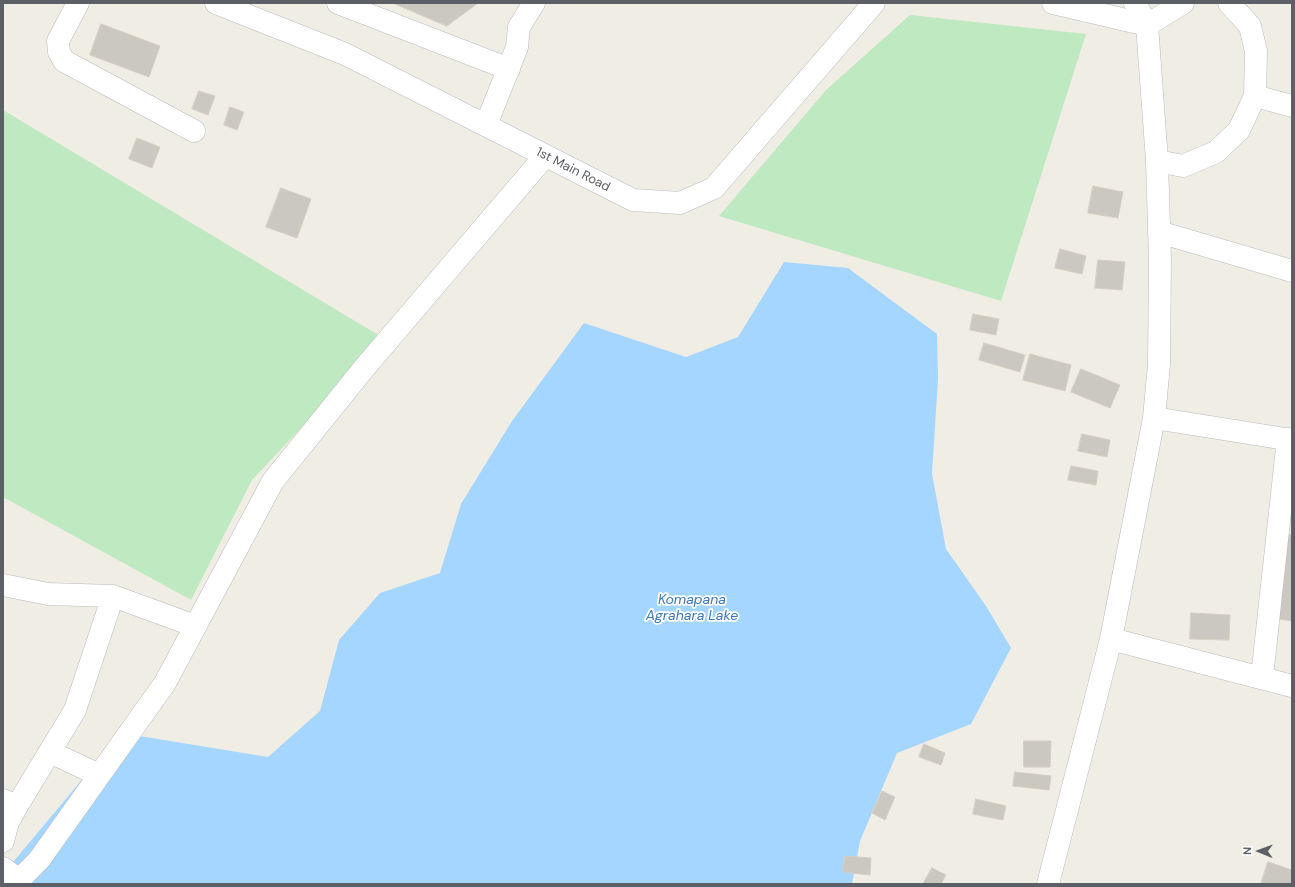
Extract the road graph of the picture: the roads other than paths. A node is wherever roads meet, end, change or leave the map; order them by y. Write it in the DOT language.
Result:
graph roads {
  1 [pos="78,3"];
  2 [pos="216,3"];
  3 [pos="338,3"];
  4 [pos="534,3"];
  5 [pos="874,3"];
  6 [pos="1053,3"];
  7 [pos="1135,3"];
  8 [pos="1183,3"];
  9 [pos="1229,3"];
  10 [pos="1147,25"];
  11 [pos="509,69"];
  12 [pos="1255,96"];
  13 [pos="1292,106"];
  14 [pos="486,126"];
  15 [pos="194,131"];
  16 [pos="545,156"];
  17 [pos="1157,161"];
  18 [pos="1159,232"];
  19 [pos="1292,271"];
  20 [pos="1154,418"];
  21 [pos="1290,440"];
  22 [pos="3,585"];
  23 [pos="113,596"];
  24 [pos="195,626"];
  25 [pos="1111,638"];
  26 [pos="1262,677"];
  27 [pos="1292,686"];
  28 [pos="50,752"];
  29 [pos="99,775"];
  30 [pos="10,803"];
  31 [pos="3,841"];
  32 [pos="13,877"];
  33 [pos="1048,884"];
  1 -- 15 [label="street"];
  2 -- 14 [label="street, 1st Main Road"];
  3 -- 11 [label="street"];
  4 -- 11 [label="street"];
  5 -- 16 [label="street, 1st Main Road"];
  6 -- 10 [label="street"];
  7 -- 10 [label="street"];
  8 -- 10 [label="street"];
  9 -- 12 [label="street"];
  10 -- 17 [label="street"];
  11 -- 14 [label="street"];
  12 -- 13 [label="street"];
  12 -- 17 [label="street"];
  14 -- 16 [label="street, 1st Main Road"];
  16 -- 24 [label="street"];
  17 -- 18 [label="street"];
  18 -- 19 [label="street"];
  18 -- 20 [label="street"];
  20 -- 21 [label="street"];
  20 -- 25 [label="street"];
  21 -- 26 [label="street"];
  22 -- 23 [label="street"];
  23 -- 24 [label="street"];
  23 -- 28 [label="street"];
  24 -- 29 [label="street"];
  25 -- 26 [label="street"];
  25 -- 33 [label="street"];
  26 -- 27 [label="street"];
  28 -- 29 [label="street"];
  28 -- 30 [label="street"];
  29 -- 32 [label="street"];
  30 -- 31 [label="street"];
}
